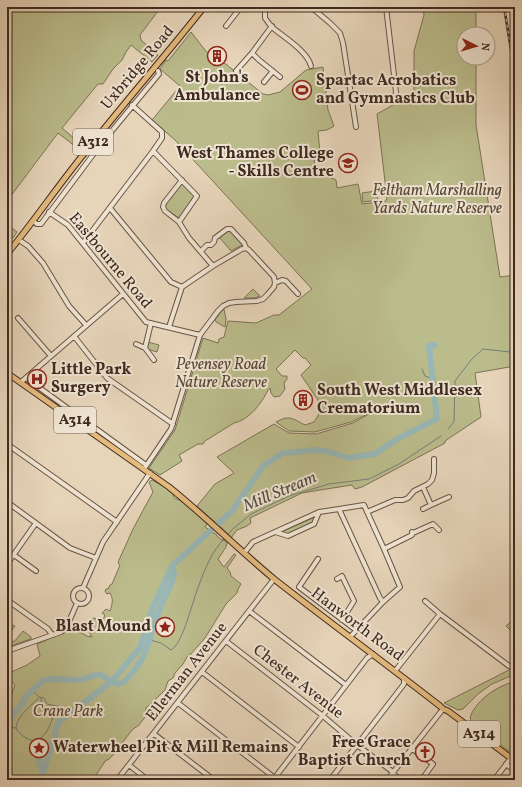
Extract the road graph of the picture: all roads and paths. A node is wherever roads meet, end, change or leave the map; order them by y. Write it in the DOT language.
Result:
graph roads {
  1 [pos="204,7"];
  2 [pos="241,7"];
  3 [pos="265,7"];
  4 [pos="311,7"];
  5 [pos="386,7"];
  6 [pos="226,26"];
  7 [pos="272,26"];
  8 [pos="252,53"];
  9 [pos="312,66"];
  10 [pos="158,71"];
  11 [pos="236,71"];
  12 [pos="273,71"];
  13 [pos="280,77"];
  14 [pos="264,82"];
  15 [pos="395,97"];
  16 [pos="132,105"];
  17 [pos="356,127"];
  18 [pos="152,151"];
  19 [pos="182,180"];
  20 [pos="110,208"];
  21 [pos="49,212"];
  22 [pos="33,221"];
  23 [pos="179,222"];
  24 [pos="19,240"];
  25 [pos="83,244"];
  26 [pos="246,248"];
  27 [pos="201,250"];
  28 [pos="7,254"];
  29 [pos="213,266"];
  30 [pos="275,283"];
  31 [pos="182,286"];
  32 [pos="122,294"];
  33 [pos="298,294"];
  34 [pos="18,318"];
  35 [pos="151,324"];
  36 [pos="86,325"];
  37 [pos="169,328"];
  38 [pos="74,336"];
  39 [pos="200,336"];
  40 [pos="136,344"];
  41 [pos="145,348"];
  42 [pos="51,356"];
  43 [pos="154,360"];
  44 [pos="7,373"];
  45 [pos="26,378"];
  46 [pos="21,382"];
  47 [pos="173,424"];
  48 [pos="7,444"];
  49 [pos="434,459"];
  50 [pos="145,467"];
  51 [pos="150,474"];
  52 [pos="423,487"];
  53 [pos="449,496"];
  54 [pos="7,502"];
  55 [pos="431,505"];
  56 [pos="339,509"];
  57 [pos="423,509"];
  58 [pos="318,512"];
  59 [pos="367,512"];
  60 [pos="438,521"];
  61 [pos="117,522"];
  62 [pos="36,523"];
  63 [pos="433,524"];
  64 [pos="439,530"];
  65 [pos="275,532"];
  66 [pos="384,548"];
  67 [pos="244,553"];
  68 [pos="14,555"];
  69 [pos="96,558"];
  70 [pos="318,559"];
  71 [pos="7,564"];
  72 [pos="36,571"];
  73 [pos="274,579"];
  74 [pos="337,579"];
  75 [pos="84,588"];
  76 [pos="7,600"];
  77 [pos="425,601"];
  78 [pos="383,602"];
  79 [pos="77,603"];
  80 [pos="249,611"];
  81 [pos="440,614"];
  82 [pos="342,620"];
  83 [pos="356,630"];
  84 [pos="52,635"];
  85 [pos="350,637"];
  86 [pos="226,641"];
  87 [pos="368,650"];
  88 [pos="7,651"];
  89 [pos="373,654"];
  90 [pos="367,658"];
  91 [pos="509,666"];
  92 [pos="395,671"];
  93 [pos="202,672"];
  94 [pos="404,678"];
  95 [pos="410,682"];
  96 [pos="404,684"];
  97 [pos="346,686"];
  98 [pos="178,703"];
  99 [pos="443,709"];
  100 [pos="323,716"];
  101 [pos="154,734"];
  102 [pos="357,745"];
  103 [pos="299,747"];
  104 [pos="411,748"];
  105 [pos="513,760"];
  106 [pos="506,764"];
  107 [pos="129,766"];
  108 [pos="515,771"];
  109 [pos="393,773"];
  110 [pos="423,778"];
  111 [pos="274,779"];
  112 [pos="118,780"];
  113 [pos="148,780"];
  114 [pos="214,780"];
  115 [pos="330,780"];
  116 [pos="387,780"];
  117 [pos="401,780"];
  118 [pos="494,780"];
  1 -- 22 [label="main road, Uxbridge Road / A312"];
  2 -- 6 [label="street"];
  3 -- 7 [label="street"];
  4 -- 17 [label="street"];
  5 -- 15 [label="street"];
  7 -- 8 [label="street"];
  7 -- 9 [label="street"];
  8 -- 11 [label="street"];
  8 -- 12 [label="street"];
  10 -- 16 [label="street, Uxbridge Road"];
  12 -- 13 [label="street"];
  12 -- 14 [label="street"];
  16 -- 18 [label="street"];
  16 -- 21 [label="street, Uxbridge Road"];
  18 -- 19 [label="street"];
  18 -- 20 [label="street"];
  19 -- 23 [label="street"];
  19 -- 23 [label="street"];
  20 -- 25 [label="street"];
  20 -- 31 [label="street"];
  21 -- 22 [label="street, Uxbridge Road"];
  21 -- 25 [label="street, Eastbourne Road"];
  22 -- 24 [label="main road, Uxbridge Road / A312"];
  23 -- 27 [label="street"];
  24 -- 28 [label="main road, Uxbridge Road / A312"];
  24 -- 36 [label="street"];
  25 -- 32 [label="street, Eastbourne Road"];
  26 -- 27 [label="street"];
  26 -- 29 [label="street"];
  26 -- 30 [label="street"];
  27 -- 29 [label="street"];
  29 -- 31 [label="street"];
  30 -- 33 [label="street"];
  30 -- 39 [label="street"];
  31 -- 37 [label="street"];
  32 -- 35 [label="street, Eastbourne Road"];
  32 -- 36 [label="street"];
  34 -- 42 [label="street"];
  35 -- 37 [label="street, Eastbourne Road"];
  35 -- 41 [label="street"];
  36 -- 38 [label="street"];
  37 -- 39 [label="street, Eastbourne Road"];
  38 -- 42 [label="street"];
  38 -- 47 [label="street"];
  39 -- 47 [label="street"];
  40 -- 41 [label="street"];
  41 -- 43 [label="street"];
  42 -- 45 [label="street"];
  44 -- 46 [label="main road, A314"];
  45 -- 46 [label="street"];
  45 -- 50 [label="street"];
  46 -- 50 [label="main road, A314"];
  47 -- 50 [label="street"];
  48 -- 61 [label="street"];
  49 -- 52 [label="street"];
  50 -- 51 [label="main road, A314"];
  51 -- 61 [label="street"];
  51 -- 67 [label="main road, Hanworth Road / A314"];
  52 -- 55 [label="street"];
  52 -- 59 [label="street"];
  53 -- 55 [label="street"];
  54 -- 62 [label="street"];
  55 -- 57 [label="street"];
  56 -- 58 [label="street"];
  56 -- 59 [label="street"];
  56 -- 78 [label="street"];
  58 -- 65 [label="street"];
  58 -- 65 [label="street"];
  59 -- 66 [label="street"];
  60 -- 63 [label="street"];
  61 -- 69 [label="street"];
  62 -- 68 [label="street"];
  62 -- 69 [label="street"];
  63 -- 64 [label="street"];
  63 -- 66 [label="street"];
  65 -- 67 [label="street"];
  66 -- 78 [label="street"];
  67 -- 73 [label="main road, Hanworth Road / A314"];
  68 -- 71 [label="street"];
  68 -- 72 [label="street"];
  69 -- 75 [label="street"];
  70 -- 82 [label="street, Hanworth Road"];
  73 -- 80 [label="street, Ellerman Avenue"];
  73 -- 85 [label="main road, Hanworth Road / A314"];
  74 -- 82 [label="street"];
  75 -- 79 [label="street"];
  75 -- 79 [label="street"];
  76 -- 84 [label="street"];
  77 -- 81 [label="street"];
  78 -- 83 [label="street"];
  79 -- 84 [label="street"];
  80 -- 86 [label="street, Ellerman Avenue"];
  80 -- 97 [label="street"];
  81 -- 91 [label="street"];
  81 -- 92 [label="street"];
  82 -- 83 [label="street, Hanworth Road"];
  83 -- 85 [label="street"];
  84 -- 88 [label="street"];
  85 -- 87 [label="main road, Hanworth Road / A314"];
  86 -- 93 [label="street, Ellerman Avenue"];
  86 -- 100 [label="street, Chester Avenue"];
  87 -- 89 [label="main road, Hanworth Road / A314"];
  87 -- 90 [label="street"];
  89 -- 90 [label="street"];
  89 -- 92 [label="main road, Hanworth Road / A314"];
  90 -- 97 [label="street"];
  92 -- 94 [label="main road, Hanworth Road / A314"];
  93 -- 98 [label="street, Ellerman Avenue"];
  93 -- 103 [label="street"];
  94 -- 95 [label="main road, Hanworth Road / A314"];
  94 -- 96 [label="street"];
  95 -- 96 [label="street"];
  95 -- 99 [label="main road, Hanworth Road / A314"];
  96 -- 102 [label="street"];
  97 -- 100 [label="street"];
  98 -- 101 [label="street, Ellerman Avenue"];
  98 -- 111 [label="street"];
  99 -- 104 [label="street"];
  99 -- 105 [label="main road, Hanworth Road / A314"];
  100 -- 102 [label="street, Chester Avenue"];
  100 -- 103 [label="street"];
  101 -- 107 [label="street, Ellerman Avenue"];
  101 -- 114 [label="street"];
  102 -- 109 [label="street, Chester Avenue"];
  102 -- 115 [label="street"];
  103 -- 111 [label="street"];
  104 -- 109 [label="street"];
  104 -- 110 [label="street"];
  105 -- 106 [label="street"];
  106 -- 108 [label="street"];
  106 -- 118 [label="street"];
  107 -- 112 [label="street, Ellerman Avenue"];
  107 -- 113 [label="street"];
  109 -- 116 [label="street"];
  109 -- 117 [label="street, Chester Avenue"];
}
